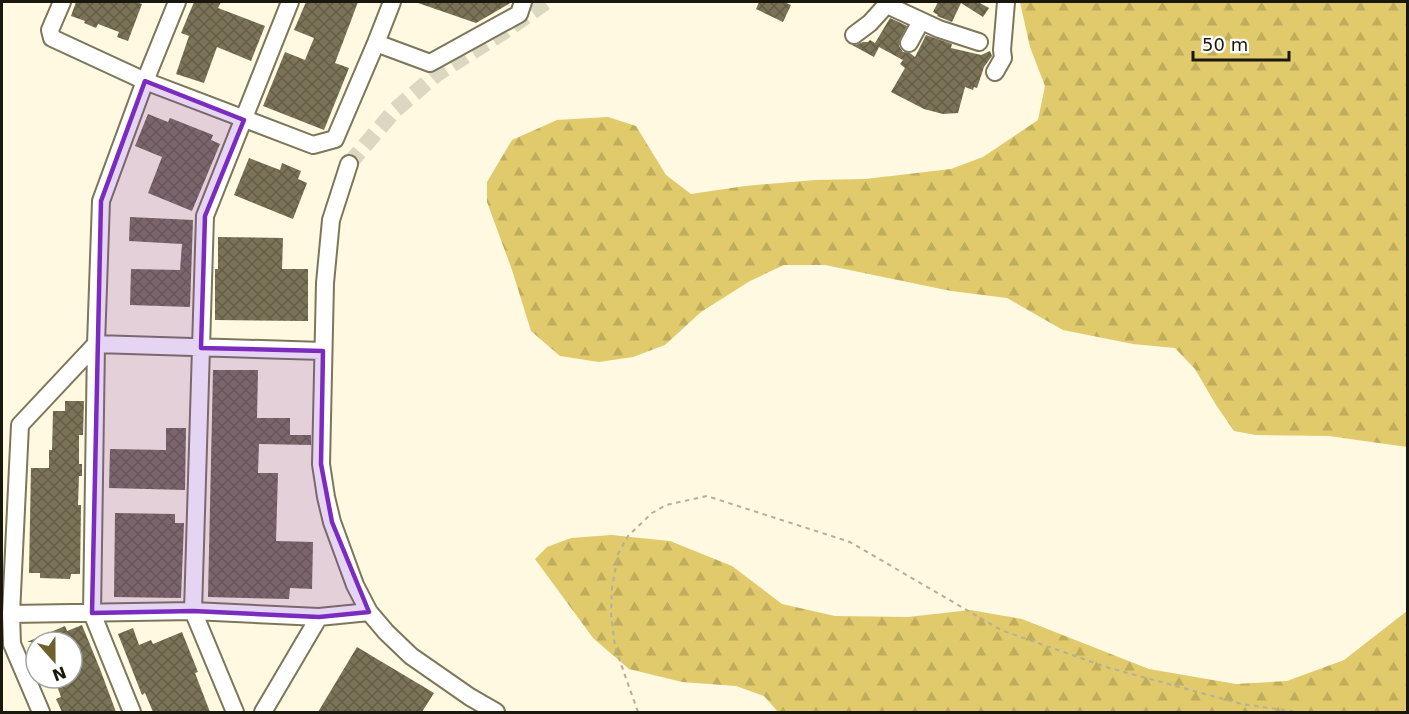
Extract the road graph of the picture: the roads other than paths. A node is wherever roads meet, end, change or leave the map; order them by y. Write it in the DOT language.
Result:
graph roads {
  1 [pos="62,2"];
  2 [pos="177,2"];
  3 [pos="290,2"];
  4 [pos="392,2"];
  5 [pos="523,2"];
  6 [pos="1006,2"];
  7 [pos="888,3"];
  8 [pos="921,21"];
  9 [pos="854,35"];
  10 [pos="979,42"];
  11 [pos="376,43"];
  12 [pos="909,43"];
  13 [pos="995,72"];
  14 [pos="145,81"];
  15 [pos="244,120"];
  16 [pos="350,164"];
  17 [pos="96,344"];
  18 [pos="201,348"];
  19 [pos="323,351"];
  20 [pos="193,611"];
  21 [pos="369,612"];
  22 [pos="11,614"];
  23 [pos="92,614"];
  24 [pos="319,617"];
  25 [pos="41,712"];
  26 [pos="132,712"];
  27 [pos="235,712"];
  28 [pos="263,712"];
  29 [pos="496,712"];
  1 -- 14 [label="street"];
  2 -- 14 [label="street"];
  3 -- 15 [label="street"];
  4 -- 11 [label="street"];
  5 -- 11 [label="street"];
  6 -- 13 [label="street"];
  7 -- 8 [label="street"];
  7 -- 9 [label="street"];
  8 -- 10 [label="street"];
  8 -- 12 [label="street"];
  11 -- 15 [label="street"];
  14 -- 15 [label="street"];
  14 -- 17 [label="street"];
  15 -- 18 [label="street"];
  16 -- 19 [label="street"];
  17 -- 18 [label="street"];
  17 -- 22 [label="street"];
  17 -- 23 [label="street"];
  18 -- 19 [label="street"];
  18 -- 20 [label="street"];
  19 -- 21 [label="street"];
  20 -- 23 [label="street"];
  20 -- 24 [label="street"];
  20 -- 27 [label="street"];
  21 -- 24 [label="street"];
  21 -- 29 [label="street"];
  22 -- 23 [label="street"];
  22 -- 25 [label="street"];
  23 -- 26 [label="street"];
  24 -- 28 [label="street"];
}
